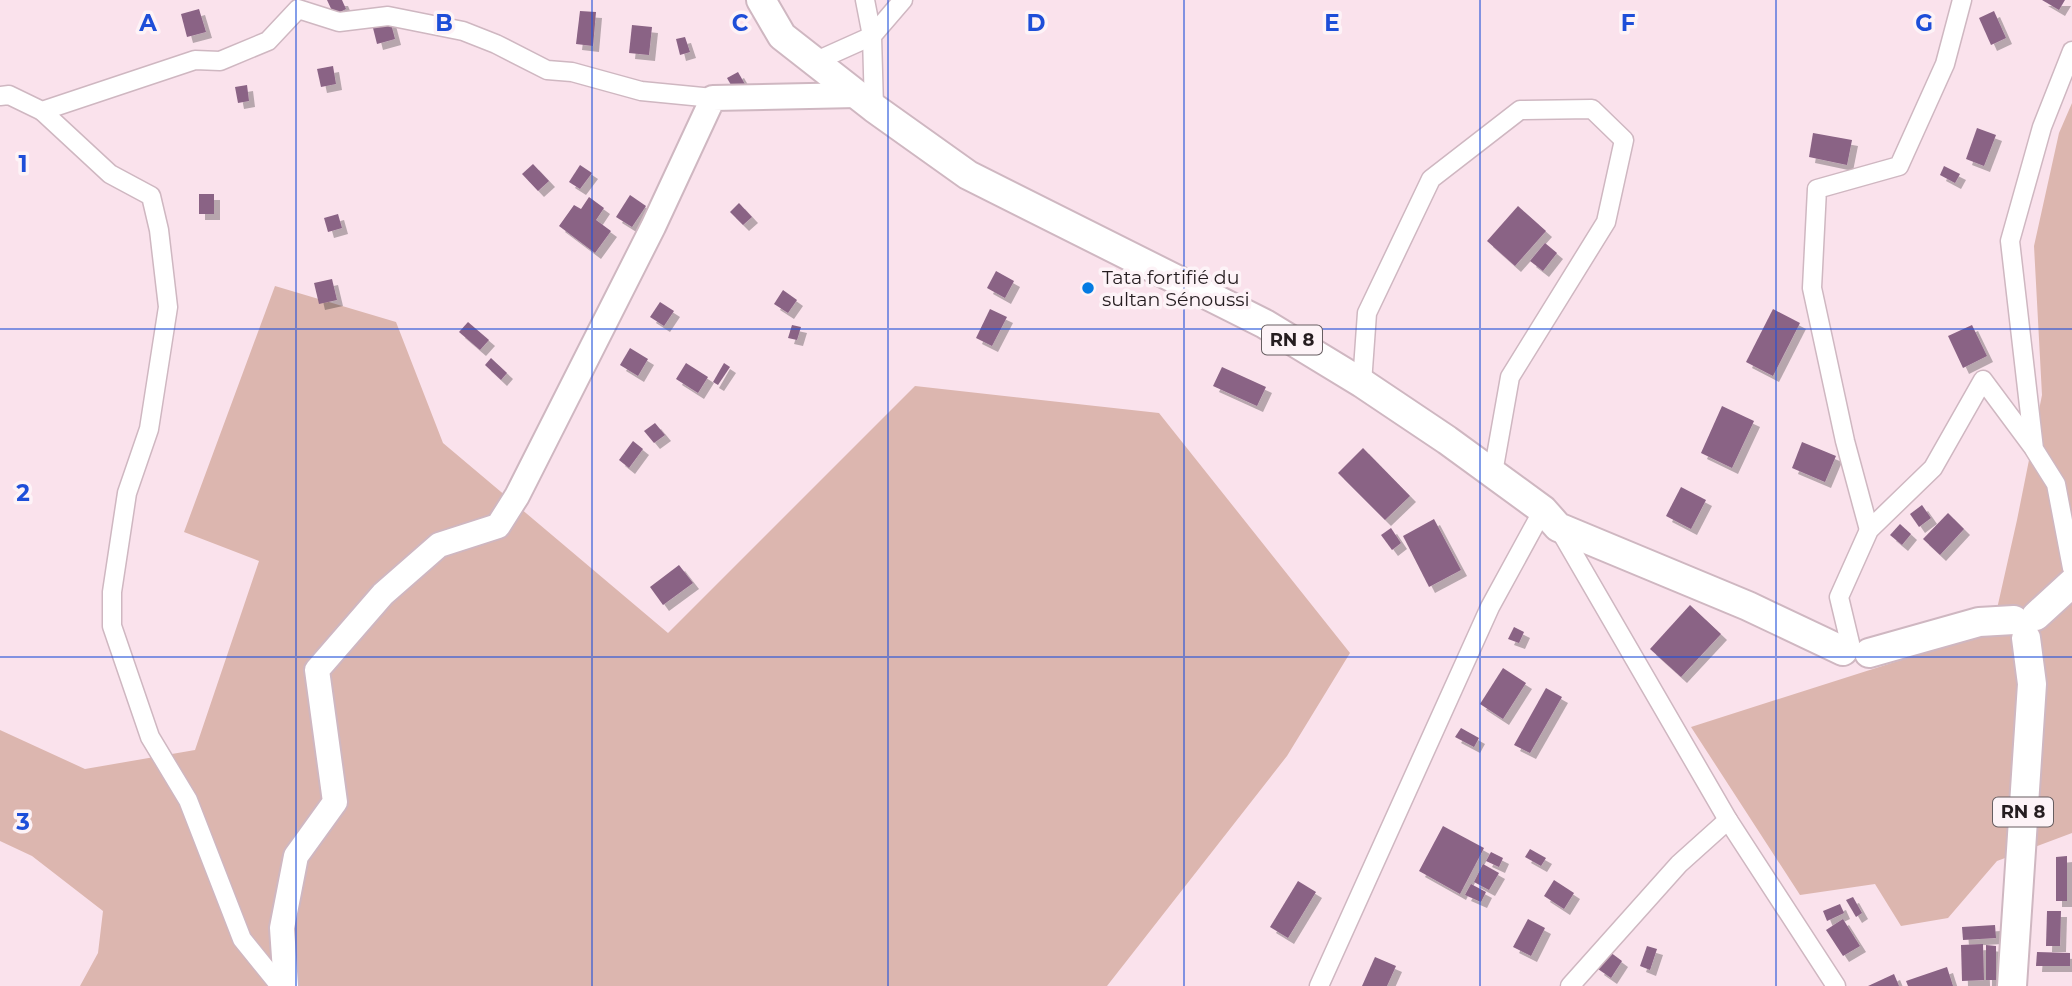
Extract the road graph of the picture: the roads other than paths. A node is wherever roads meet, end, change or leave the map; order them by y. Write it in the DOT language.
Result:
graph roads {
  1 [pos="761,0"];
  2 [pos="865,0"];
  3 [pos="903,0"];
  4 [pos="1962,0"];
  5 [pos="872,36"];
  6 [pos="2072,51"];
  7 [pos="814,62"];
  8 [pos="0,96"];
  9 [pos="713,98"];
  10 [pos="865,102"];
  11 [pos="42,111"];
  12 [pos="1362,383"];
  13 [pos="2034,449"];
  14 [pos="1493,473"];
  15 [pos="1550,519"];
  16 [pos="1868,530"];
  17 [pos="2072,568"];
  18 [pos="2072,583"];
  19 [pos="2025,625"];
  20 [pos="1854,649"];
  21 [pos="1728,820"];
  22 [pos="280,986"];
  23 [pos="286,986"];
  24 [pos="1319,986"];
  25 [pos="1570,986"];
  26 [pos="1836,986"];
  27 [pos="2012,986"];
  1 -- 7 [label="main road, RN 8"];
  2 -- 5 [label="street"];
  3 -- 5 [label="street"];
  4 -- 16 [label="street"];
  5 -- 7 [label="street"];
  5 -- 10 [label="street"];
  6 -- 13 [label="street"];
  7 -- 10 [label="main road, RN 8"];
  8 -- 11 [label="street"];
  9 -- 10 [label="street"];
  9 -- 11 [label="street"];
  9 -- 23 [label="street"];
  10 -- 12 [label="main road, RN 8"];
  11 -- 22 [label="street"];
  12 -- 14 [label="main road, RN 8"];
  12 -- 14 [label="street"];
  13 -- 16 [label="street"];
  13 -- 17 [label="street"];
  14 -- 15 [label="main road, RN 8"];
  15 -- 20 [label="main road, RN 8"];
  15 -- 21 [label="street"];
  15 -- 24 [label="street"];
  16 -- 20 [label="street"];
  18 -- 19 [label="main road"];
  19 -- 20 [label="main road"];
  19 -- 27 [label="main road, RN 8"];
  21 -- 25 [label="street"];
  21 -- 26 [label="street"];
}
